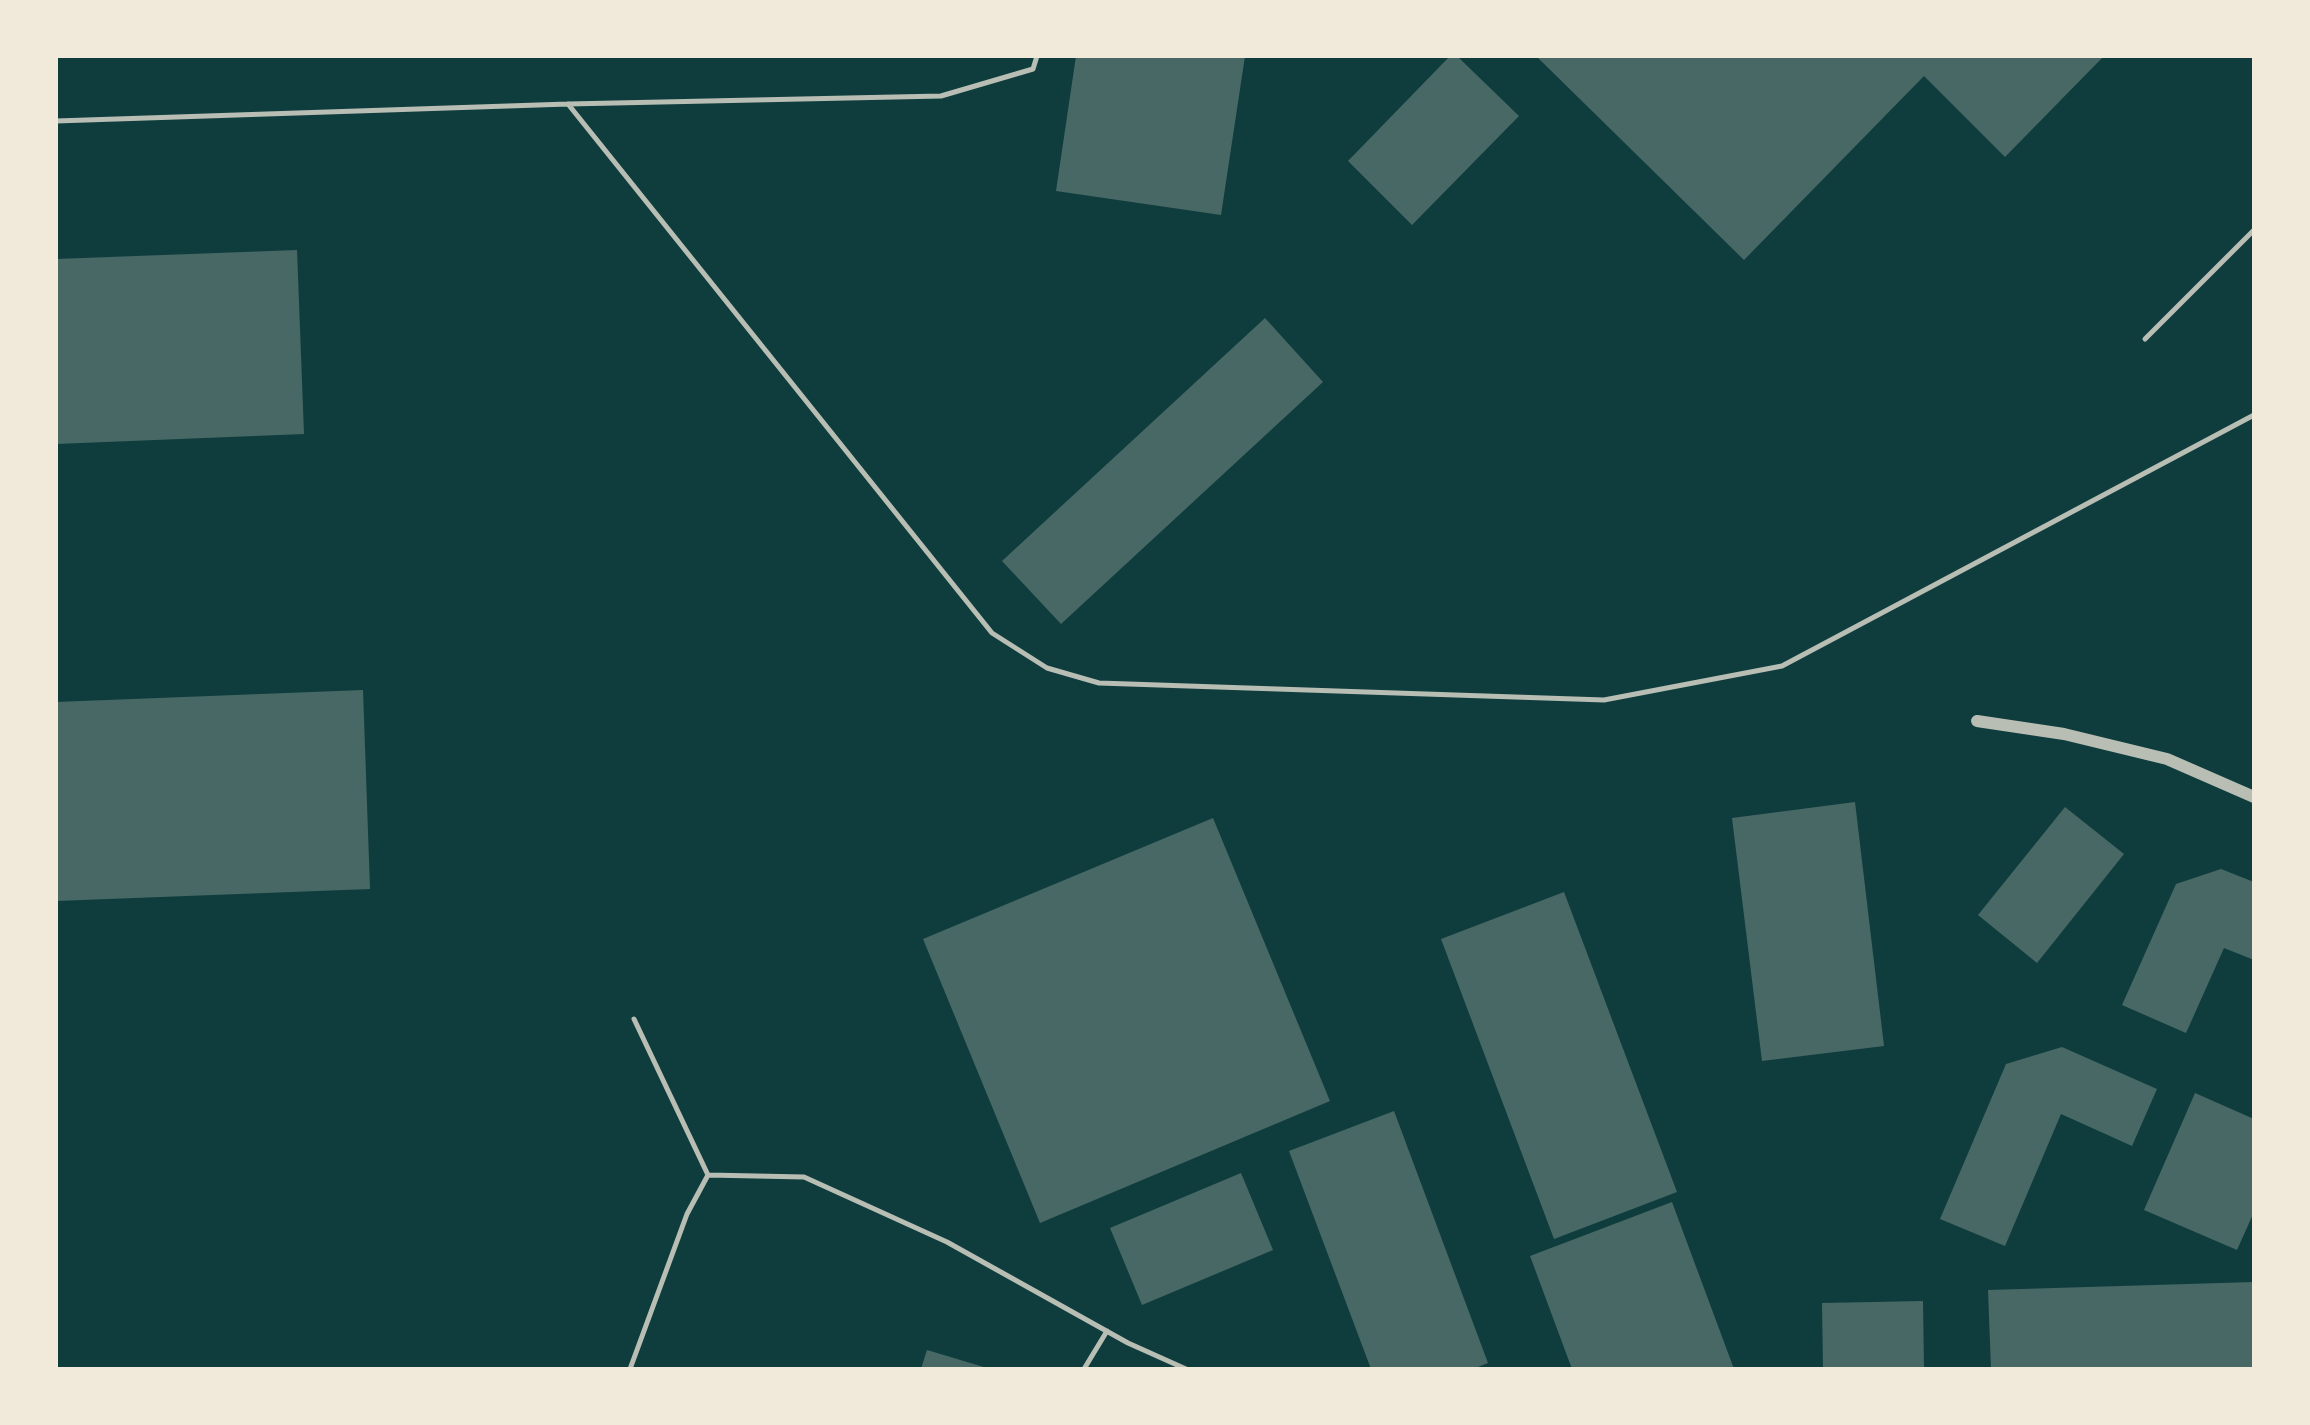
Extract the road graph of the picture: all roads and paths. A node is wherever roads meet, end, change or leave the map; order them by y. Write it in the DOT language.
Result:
graph roads {
  1 [pos="1037,56"];
  2 [pos="568,104"];
  3 [pos="56,121"];
  4 [pos="2254,230"];
  5 [pos="2145,339"];
  6 [pos="2254,415"];
  7 [pos="1977,721"];
  8 [pos="2254,797"];
  9 [pos="634,1019"];
  10 [pos="708,1175"];
  11 [pos="1107,1331"];
  12 [pos="630,1369"];
  13 [pos="1084,1369"];
  14 [pos="1186,1369"];
  1 -- 2 [label="lane"];
  2 -- 3 [label="lane"];
  2 -- 6 [label="lane"];
  4 -- 5 [label="lane"];
  7 -- 8 [label="street"];
  9 -- 10 [label="lane"];
  10 -- 11 [label="lane"];
  10 -- 12 [label="lane"];
  11 -- 13 [label="lane"];
  11 -- 14 [label="lane"];
}
